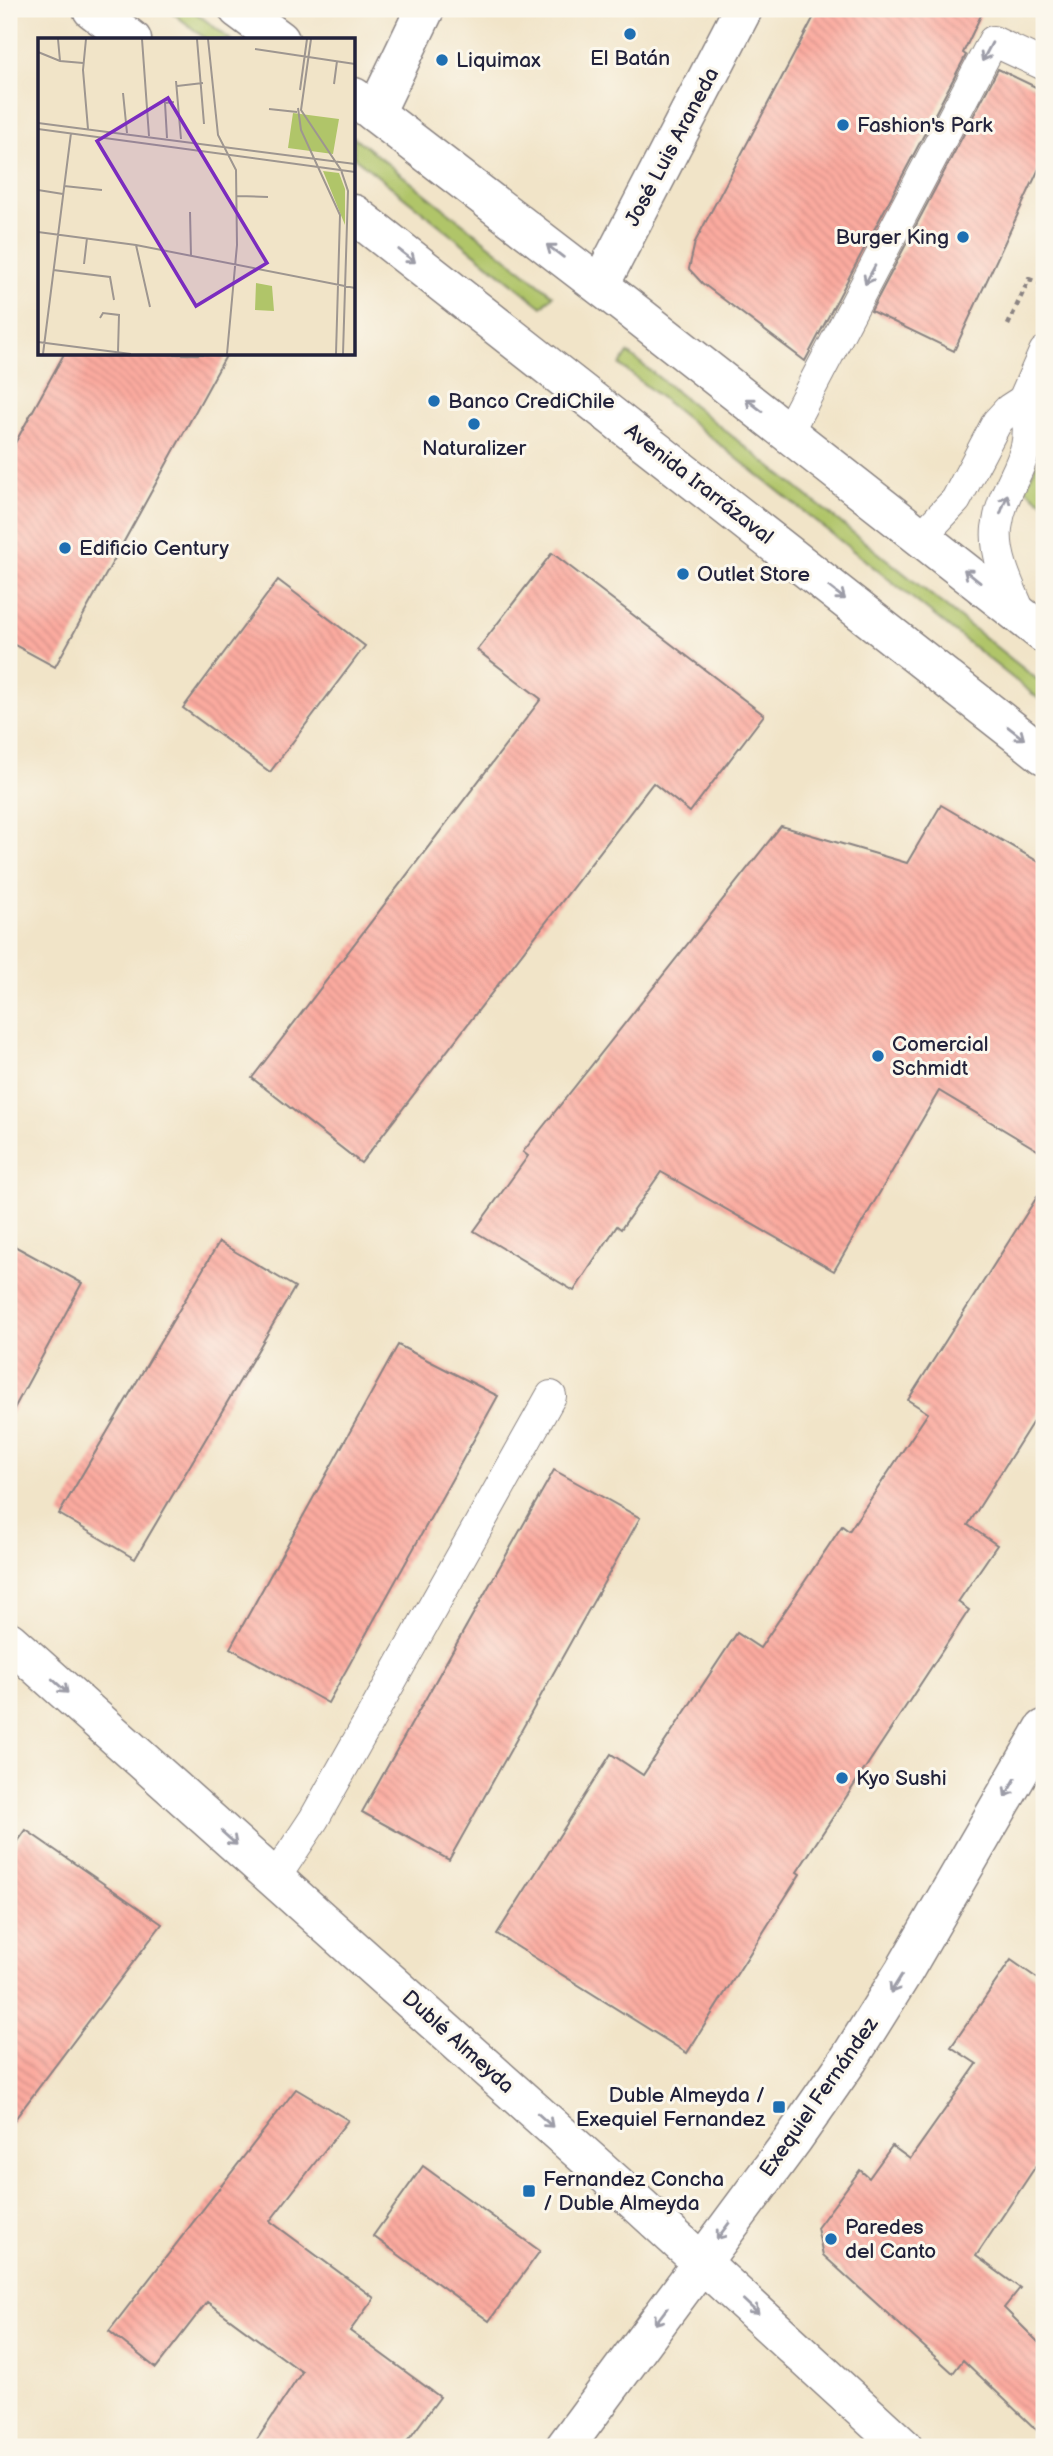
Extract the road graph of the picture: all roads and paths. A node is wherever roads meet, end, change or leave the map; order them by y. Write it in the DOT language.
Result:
graph roads {
  1 [pos="92,9"];
  2 [pos="238,9"];
  3 [pos="425,9"];
  4 [pos="743,9"];
  5 [pos="129,38"];
  6 [pos="276,38"];
  7 [pos="1044,65"];
  8 [pos="364,105"];
  9 [pos="355,215"];
  10 [pos="1029,279"];
  11 [pos="600,285"];
  12 [pos="1044,285"];
  13 [pos="1044,352"];
  14 [pos="1023,401"];
  15 [pos="788,432"];
  16 [pos="922,536"];
  17 [pos="1033,625"];
  18 [pos="1044,755"];
  19 [pos="551,1396"];
  20 [pos="9,1641"];
  21 [pos="1044,1729"];
  22 [pos="275,1878"];
  23 [pos="701,2260"];
  24 [pos="565,2447"];
  25 [pos="903,2447"];
  1 -- 5 [label="main road"];
  2 -- 6 [label="main road"];
  3 -- 8 [label="main road"];
  4 -- 11 [label="main road, José Luis Araneda"];
  7 -- 15 [label="lane, one-way"];
  11 -- 8 [label="main road, one-way"];
  9 -- 18 [label="main road, Avenida Irarrázaval, one-way"];
  10 -- 12 [label="path"];
  15 -- 11 [label="main road, one-way"];
  13 -- 14 [label="lane"];
  14 -- 16 [label="lane"];
  17 -- 14 [label="lane, one-way"];
  15 -- 16 [label="main road"];
  17 -- 16 [label="main road, one-way"];
  19 -- 22 [label="lane"];
  20 -- 22 [label="main road, Dublé Almeyda, one-way"];
  21 -- 23 [label="main road, Exequiel Fernández, one-way"];
  22 -- 23 [label="main road, Dublé Almeyda, one-way"];
  23 -- 24 [label="main road, Exequiel Fernández, one-way"];
  23 -- 25 [label="main road, Dublé Almeyda, one-way"];
}
